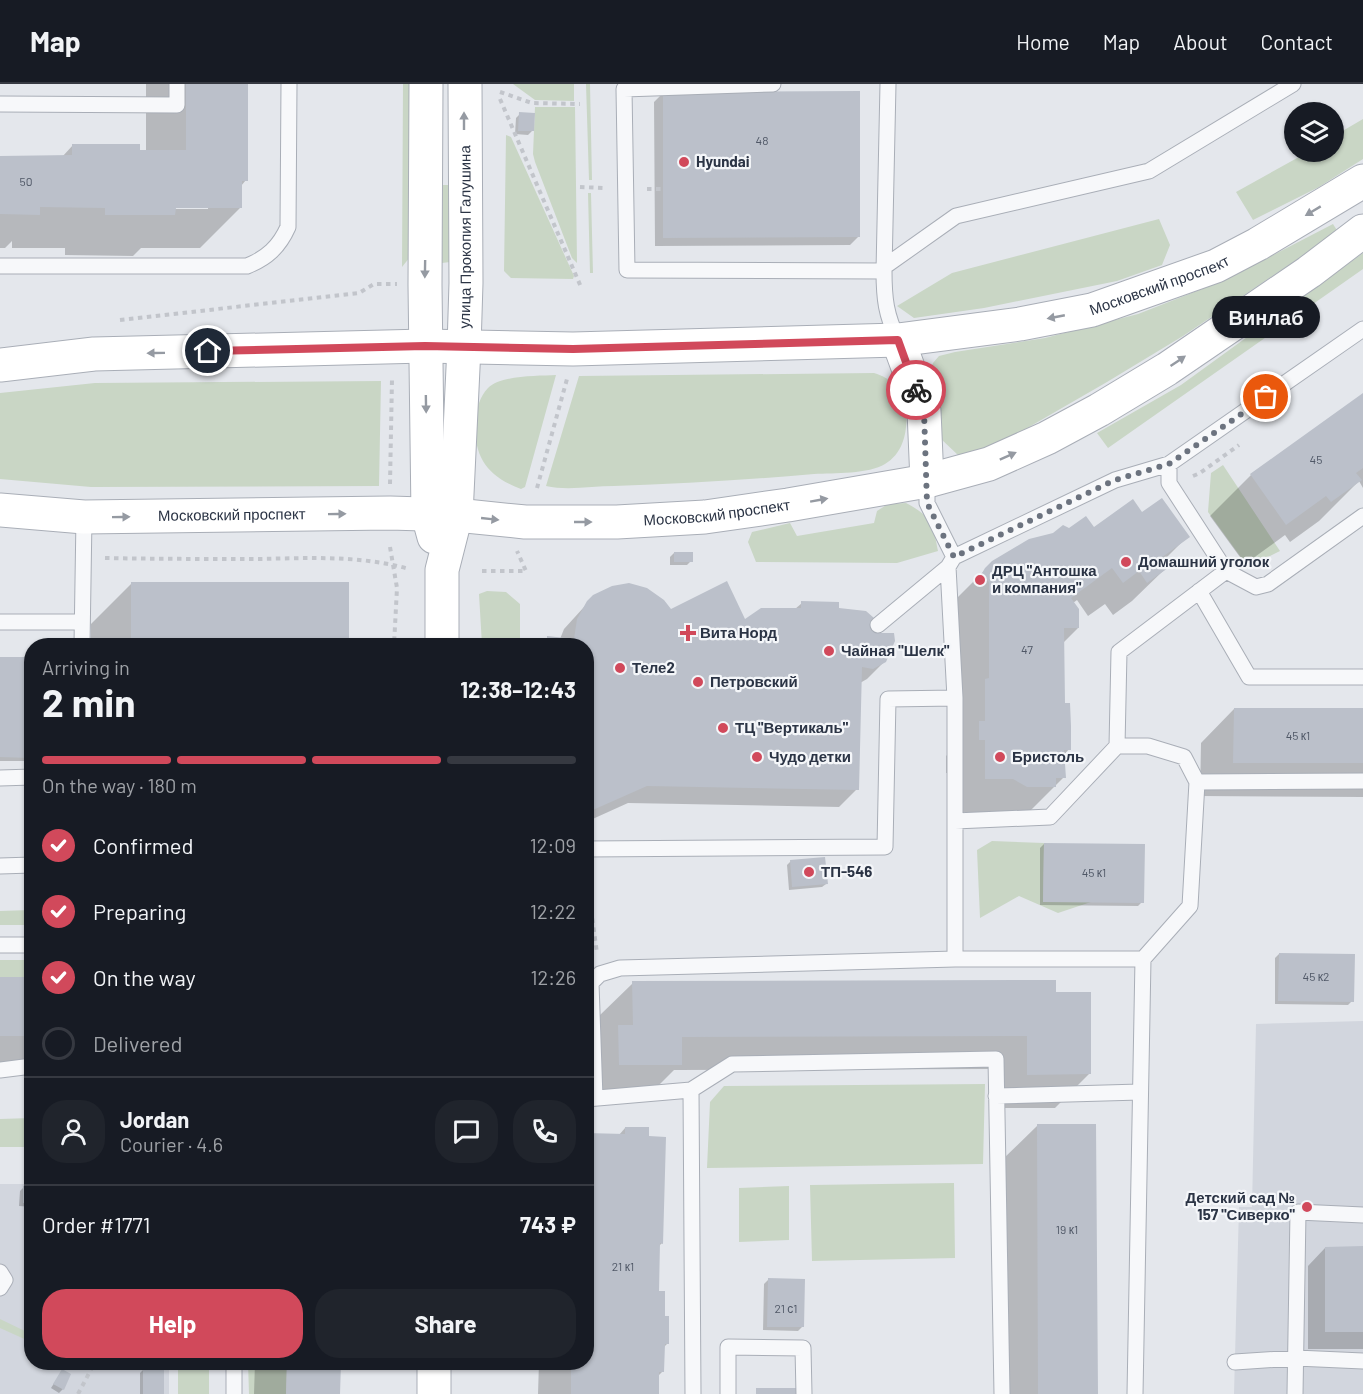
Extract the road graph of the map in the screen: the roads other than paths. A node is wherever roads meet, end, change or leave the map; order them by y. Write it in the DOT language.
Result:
graph roads {
  1 [pos="177,84"];
  2 [pos="289,84"];
  3 [pos="426,84"];
  4 [pos="465,84"];
  5 [pos="773,84"];
  6 [pos="888,84"];
  7 [pos="1293,84"];
  8 [pos="0,104"];
  9 [pos="1363,181"];
  10 [pos="1363,231"];
  11 [pos="0,266"];
  12 [pos="884,269"];
  13 [pos="1363,330"];
  14 [pos="898,340"];
  15 [pos="425,346"];
  16 [pos="464,347"];
  17 [pos="0,365"];
  18 [pos="1169,464"];
  19 [pos="927,481"];
  20 [pos="0,510"];
  21 [pos="442,515"];
  22 [pos="1363,516"];
  23 [pos="84,517"];
  24 [pos="951,562"];
  25 [pos="1226,571"];
  26 [pos="1199,591"];
  27 [pos="0,622"];
  28 [pos="82,622"];
  29 [pos="878,625"];
  30 [pos="82,638"];
  31 [pos="442,638"];
  32 [pos="1363,677"];
  33 [pos="955,698"];
  34 [pos="1117,746"];
  35 [pos="24,777"];
  36 [pos="0,778"];
  37 [pos="1363,781"];
  38 [pos="1197,782"];
  39 [pos="955,821"];
  40 [pos="594,849"];
  41 [pos="24,865"];
  42 [pos="0,866"];
  43 [pos="0,945"];
  44 [pos="24,945"];
  45 [pos="1143,958"];
  46 [pos="956,959"];
  47 [pos="594,979"];
  48 [pos="24,1067"];
  49 [pos="0,1070"];
  50 [pos="691,1090"];
  51 [pos="1140,1092"];
  52 [pos="996,1096"];
  53 [pos="594,1099"];
  54 [pos="1363,1215"];
  55 [pos="0,1272"];
  56 [pos="0,1288"];
  57 [pos="1296,1358"];
  58 [pos="1363,1361"];
  59 [pos="1235,1362"];
  60 [pos="234,1370"];
  61 [pos="434,1370"];
  62 [pos="234,1394"];
  63 [pos="434,1394"];
  64 [pos="693,1394"];
  65 [pos="728,1394"];
  66 [pos="804,1394"];
  67 [pos="1002,1394"];
  68 [pos="1135,1394"];
  69 [pos="1295,1394"];
  1 -- 8 [label="lane"];
  2 -- 11 [label="lane"];
  3 -- 15 [label="main road, улица Прокопия Галушина, one-way"];
  16 -- 4 [label="main road, улица Прокопия Галушина, one-way"];
  5 -- 12 [label="lane"];
  6 -- 12 [label="lane"];
  7 -- 12 [label="lane"];
  9 -- 14 [label="main road, Московский проспект, one-way"];
  19 -- 10 [label="main road, Московский проспект, one-way"];
  12 -- 14 [label="lane"];
  13 -- 18 [label="lane"];
  14 -- 16 [label="main road, Московский проспект"];
  14 -- 19 [label="main road"];
  15 -- 16 [label="main road, Московский проспект"];
  15 -- 17 [label="main road, Московский проспект, one-way"];
  15 -- 21 [label="main road, улица Прокопия Галушина, one-way"];
  16 -- 21 [label="main road, улица Прокопия Галушина"];
  18 -- 24 [label="lane"];
  18 -- 25 [label="lane"];
  21 -- 19 [label="main road, Московский проспект, one-way"];
  19 -- 24 [label="lane"];
  20 -- 23 [label="main road, Московский проспект"];
  23 -- 21 [label="main road, Московский проспект, one-way"];
  21 -- 31 [label="main road, улица Прокопия Галушина"];
  22 -- 25 [label="lane"];
  23 -- 28 [label="lane"];
  24 -- 29 [label="lane"];
  24 -- 33 [label="lane"];
  25 -- 26 [label="lane"];
  26 -- 32 [label="lane"];
  26 -- 34 [label="lane"];
  27 -- 28 [label="lane"];
  28 -- 30 [label="lane"];
  33 -- 39 [label="lane"];
  33 -- 40 [label="lane"];
  34 -- 38 [label="lane"];
  34 -- 39 [label="lane"];
  35 -- 36 [label="lane"];
  37 -- 38 [label="lane"];
  38 -- 45 [label="lane"];
  39 -- 46 [label="lane"];
  41 -- 42 [label="lane"];
  43 -- 44 [label="lane"];
  45 -- 46 [label="lane"];
  45 -- 51 [label="lane"];
  46 -- 47 [label="lane"];
  48 -- 49 [label="lane"];
  50 -- 52 [label="lane"];
  50 -- 53 [label="lane"];
  50 -- 64 [label="lane"];
  51 -- 52 [label="lane"];
  51 -- 68 [label="lane"];
  52 -- 67 [label="lane"];
  54 -- 57 [label="lane"];
  55 -- 56 [label="lane"];
  57 -- 58 [label="lane"];
  57 -- 59 [label="lane"];
  57 -- 69 [label="lane"];
  60 -- 62 [label="lane"];
  61 -- 63 [label="main road"];
  65 -- 66 [label="lane"];
}
